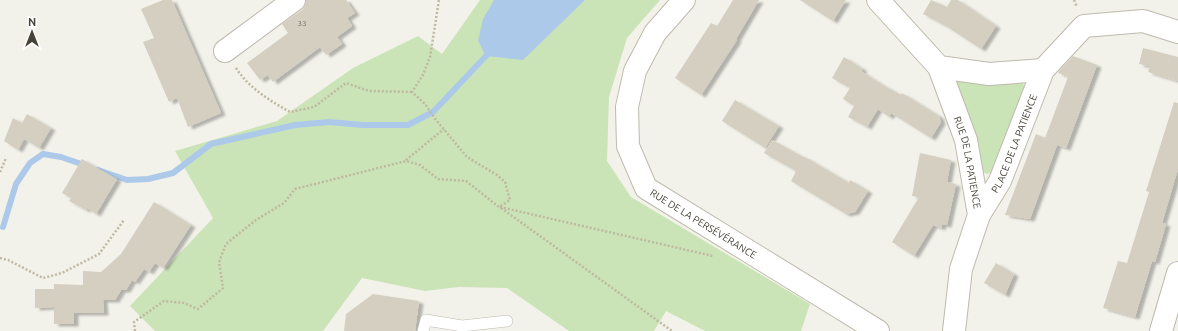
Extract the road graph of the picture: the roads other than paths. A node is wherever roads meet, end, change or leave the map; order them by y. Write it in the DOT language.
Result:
graph roads {
  1 [pos="294,0"];
  2 [pos="684,0"];
  3 [pos="878,0"];
  4 [pos="1178,32"];
  5 [pos="225,51"];
  6 [pos="939,67"];
  7 [pos="1043,70"];
  8 [pos="979,215"];
  9 [pos="1178,273"];
  10 [pos="507,321"];
  11 [pos="423,331"];
  12 [pos="878,331"];
  13 [pos="954,331"];
  14 [pos="1161,331"];
  1 -- 5 [label="street"];
  2 -- 12 [label="street, RUE DE LA PERSÉVÉRANCE"];
  3 -- 6 [label="street"];
  4 -- 7 [label="street"];
  6 -- 7 [label="street"];
  6 -- 8 [label="street, RUE DE LA PATIENCE"];
  7 -- 8 [label="street, PLACE DE LA PATIENCE"];
  8 -- 13 [label="street, RUE DE LA PATIENCE"];
  9 -- 14 [label="street"];
  10 -- 11 [label="lane"];
}
